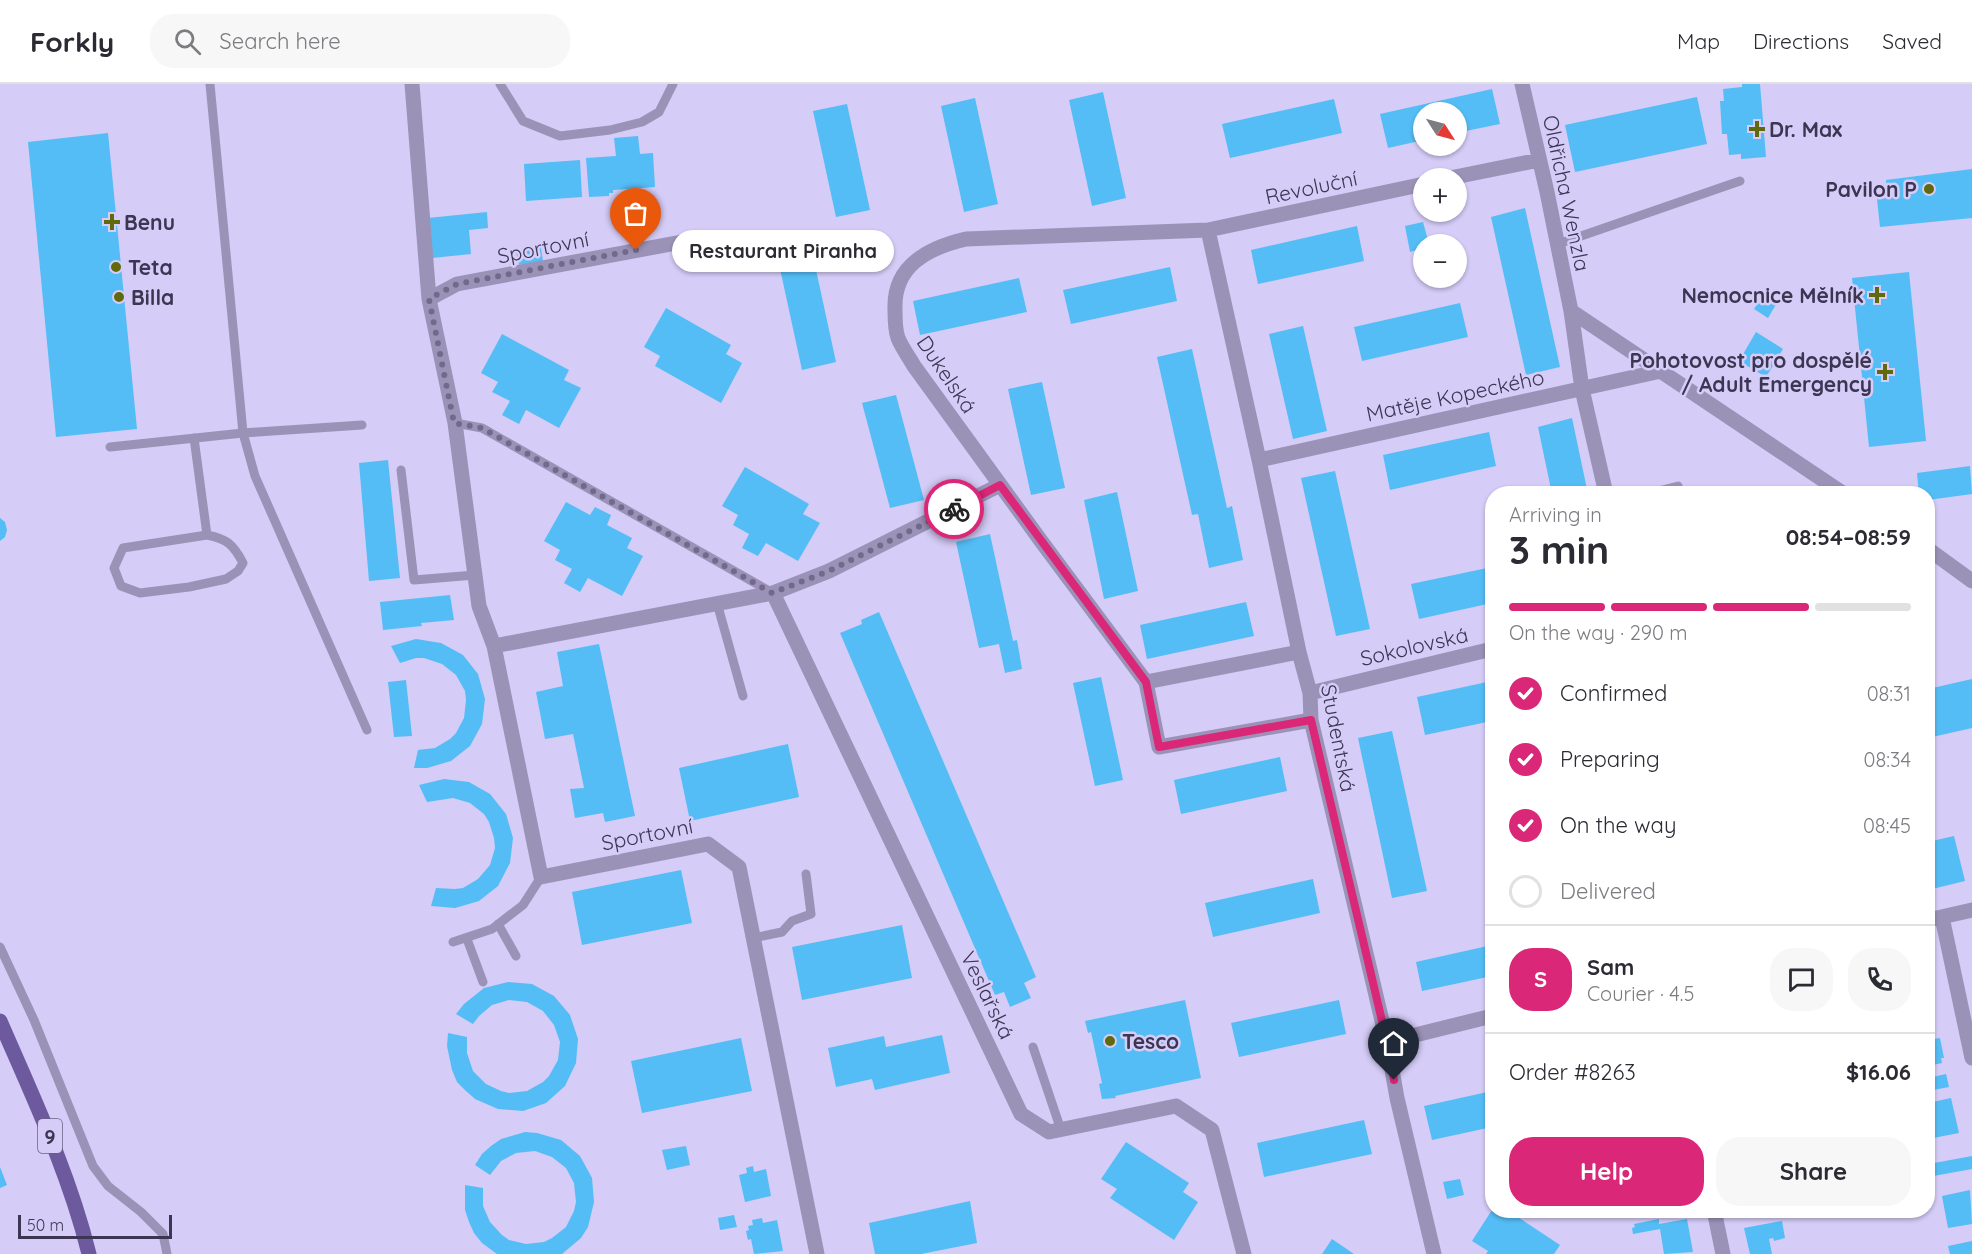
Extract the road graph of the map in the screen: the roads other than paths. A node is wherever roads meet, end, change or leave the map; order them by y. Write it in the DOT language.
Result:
graph roads {
  1 [pos="210,84"];
  2 [pos="412,84"];
  3 [pos="500,84"];
  4 [pos="673,84"];
  5 [pos="1522,84"];
  6 [pos="1539,159"];
  7 [pos="1467,174"];
  8 [pos="1740,180"];
  9 [pos="1413,186"];
  10 [pos="1208,230"];
  11 [pos="703,238"];
  12 [pos="1558,244"];
  13 [pos="429,299"];
  14 [pos="1571,311"];
  15 [pos="1661,371"];
  16 [pos="1582,389"];
  17 [pos="454,423"];
  18 [pos="362,425"];
  19 [pos="243,433"];
  20 [pos="194,438"];
  21 [pos="110,447"];
  22 [pos="1259,460"];
  23 [pos="401,470"];
  24 [pos="1000,485"];
  25 [pos="1604,486"];
  26 [pos="1832,486"];
  27 [pos="207,535"];
  28 [pos="1935,554"];
  29 [pos="475,575"];
  30 [pos="1972,581"];
  31 [pos="772,593"];
  32 [pos="717,603"];
  33 [pos="494,646"];
  34 [pos="1485,651"];
  35 [pos="1299,652"];
  36 [pos="1146,682"];
  37 [pos="1310,693"];
  38 [pos="743,696"];
  39 [pos="1311,720"];
  40 [pos="368,730"];
  41 [pos="806,874"];
  42 [pos="541,877"];
  43 [pos="1972,910"];
  44 [pos="1935,918"];
  45 [pos="498,924"];
  46 [pos="753,938"];
  47 [pos="467,939"];
  48 [pos="453,942"];
  49 [pos="0,947"];
  50 [pos="516,956"];
  51 [pos="483,982"];
  52 [pos="1485,1018"];
  53 [pos="0,1021"];
  54 [pos="1387,1042"];
  55 [pos="1033,1047"];
  56 [pos="1972,1058"];
  57 [pos="1061,1130"];
  58 [pos="1716,1218"];
  59 [pos="88,1254"];
  60 [pos="166,1254"];
  61 [pos="817,1254"];
  62 [pos="1244,1254"];
  63 [pos="1434,1254"];
  64 [pos="1723,1254"];
  1 -- 19 [label="lane"];
  2 -- 13 [label="street"];
  3 -- 4 [label="lane"];
  5 -- 6 [label="street, Oldřicha Wenzla"];
  6 -- 7 [label="street"];
  6 -- 12 [label="street, Oldřicha Wenzla"];
  8 -- 12 [label="lane"];
  9 -- 10 [label="street, Revoluční"];
  10 -- 22 [label="street, Studentská"];
  10 -- 24 [label="street, Dukelská"];
  11 -- 13 [label="street, Sportovní"];
  12 -- 14 [label="street, Oldřicha Wenzla"];
  13 -- 17 [label="street"];
  14 -- 15 [label="street"];
  14 -- 16 [label="street, Oldřicha Wenzla"];
  15 -- 16 [label="street, Matěje Kopeckého"];
  15 -- 26 [label="street"];
  16 -- 22 [label="street, Matěje Kopeckého"];
  16 -- 25 [label="street, Oldřicha Wenzla"];
  17 -- 29 [label="street"];
  17 -- 31 [label="lane"];
  18 -- 19 [label="lane"];
  19 -- 20 [label="lane"];
  19 -- 40 [label="lane"];
  20 -- 21 [label="lane"];
  20 -- 27 [label="lane"];
  22 -- 35 [label="street, Studentská"];
  23 -- 29 [label="lane"];
  24 -- 31 [label="street"];
  24 -- 36 [label="street, Dukelská"];
  27 -- 27 [label="lane"];
  28 -- 30 [label="street"];
  29 -- 33 [label="street"];
  31 -- 32 [label="street"];
  31 -- 57 [label="street, Veslařská"];
  32 -- 33 [label="street"];
  32 -- 38 [label="lane"];
  33 -- 42 [label="street"];
  34 -- 37 [label="street, Sokolovská"];
  35 -- 36 [label="street"];
  35 -- 37 [label="street, Studentská"];
  36 -- 39 [label="street"];
  37 -- 39 [label="street, Studentská"];
  39 -- 54 [label="street, Studentská"];
  41 -- 46 [label="lane"];
  42 -- 45 [label="lane"];
  42 -- 46 [label="street, Sportovní"];
  43 -- 44 [label="street"];
  44 -- 56 [label="street"];
  45 -- 47 [label="lane"];
  45 -- 50 [label="lane"];
  46 -- 61 [label="street, Sportovní"];
  47 -- 48 [label="lane"];
  47 -- 51 [label="lane"];
  49 -- 60 [label="lane"];
  52 -- 54 [label="street"];
  53 -- 59 [label="main road, 9"];
  54 -- 63 [label="street, Studentská"];
  55 -- 57 [label="lane"];
  57 -- 62 [label="street, Veslařská"];
  58 -- 64 [label="street"];
}
